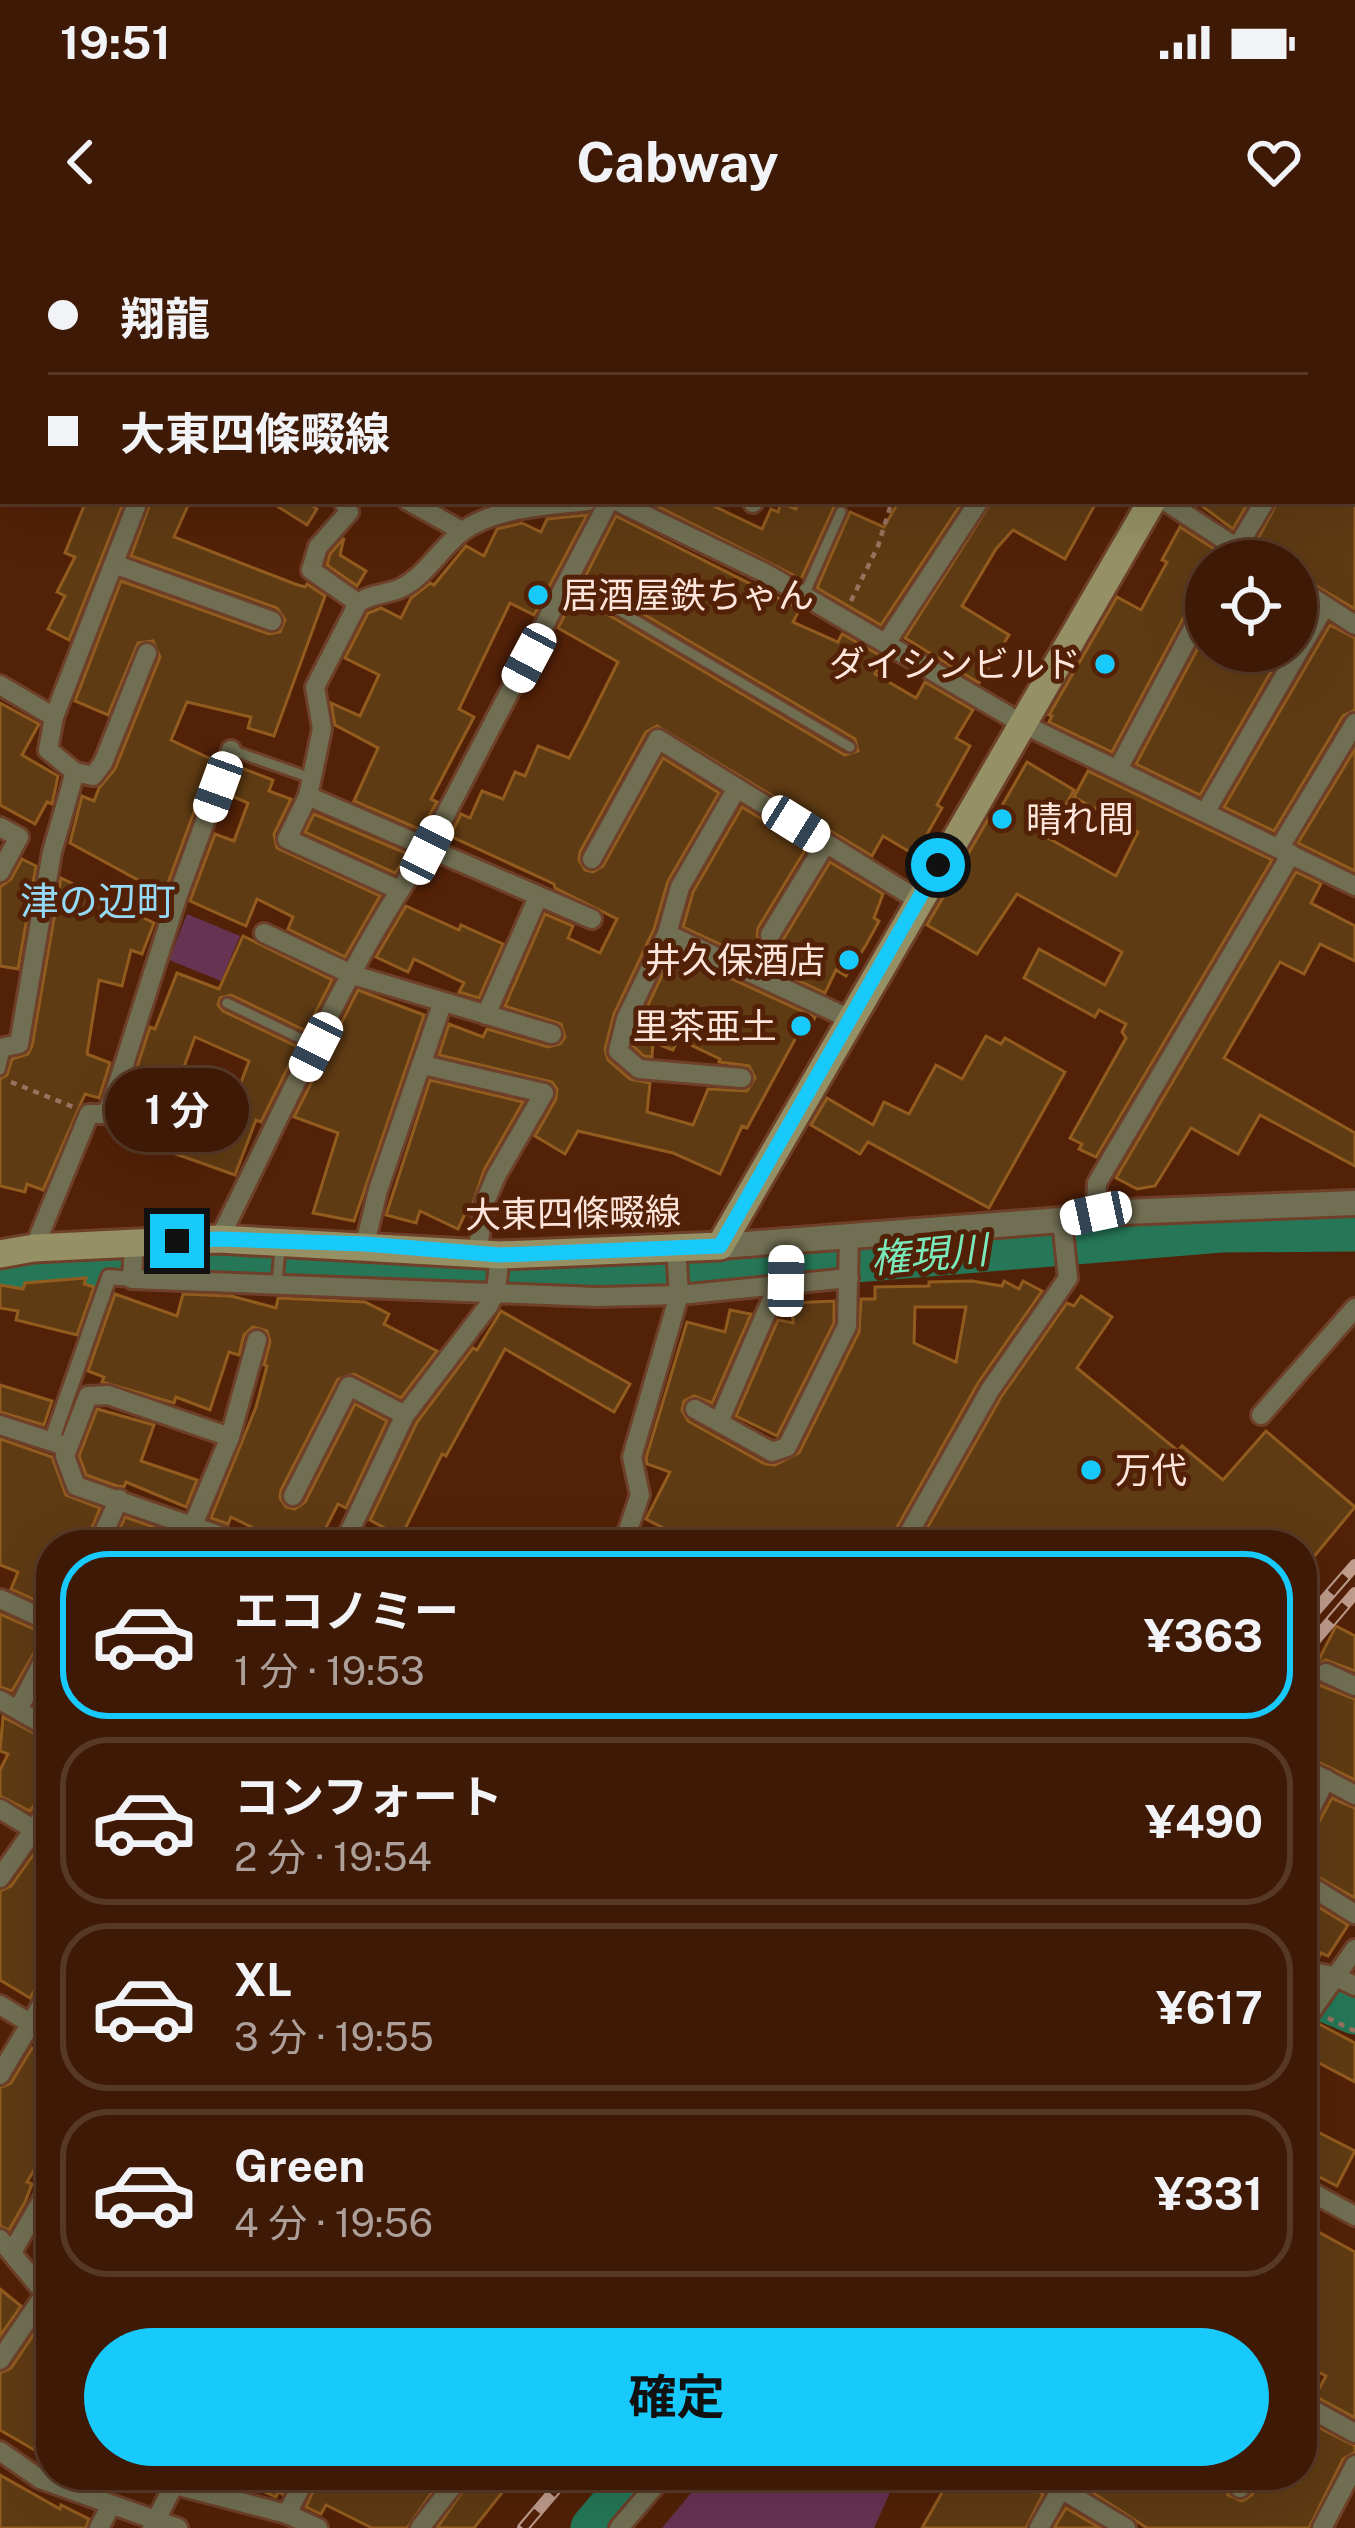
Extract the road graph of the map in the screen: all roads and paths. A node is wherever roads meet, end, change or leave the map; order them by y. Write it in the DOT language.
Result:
graph roads {
  1 [pos="137,504"];
  2 [pos="412,504"];
  3 [pos="570,504"];
  4 [pos="610,504"];
  5 [pos="618,504"];
  6 [pos="891,504"];
  7 [pos="978,504"];
  8 [pos="1150,504"];
  9 [pos="1169,504"];
  10 [pos="1263,504"];
  11 [pos="352,505"];
  12 [pos="841,512"];
  13 [pos="462,531"];
  14 [pos="1215,540"];
  15 [pos="1241,540"];
  16 [pos="114,564"];
  17 [pos="569,581"];
  18 [pos="804,595"];
  19 [pos="1317,600"];
  20 [pos="358,603"];
  21 [pos="1325,606"];
  22 [pos="843,617"];
  23 [pos="272,621"];
  24 [pos="1355,625"];
  25 [pos="886,643"];
  26 [pos="1185,643"];
  27 [pos="147,653"];
  28 [pos="0,685"];
  29 [pos="54,717"];
  30 [pos="1022,723"];
  31 [pos="1355,723"];
  32 [pos="850,747"];
  33 [pos="231,750"];
  34 [pos="1118,769"];
  35 [pos="75,772"];
  36 [pos="310,788"];
  37 [pos="737,788"];
  38 [pos="1206,811"];
  39 [pos="0,827"];
  40 [pos="19,837"];
  41 [pos="826,843"];
  42 [pos="427,850"];
  43 [pos="1286,850"];
  44 [pos="52,852"];
  45 [pos="592,859"];
  46 [pos="0,872"];
  47 [pos="1355,886"];
  48 [pos="399,890"];
  49 [pos="538,897"];
  50 [pos="918,900"];
  51 [pos="592,919"];
  52 [pos="264,933"];
  53 [pos="667,934"];
  54 [pos="770,935"];
  55 [pos="353,975"];
  56 [pos="227,1003"];
  57 [pos="442,1004"];
  58 [pos="486,1015"];
  59 [pos="850,1019"];
  60 [pos="552,1034"];
  61 [pos="316,1047"];
  62 [pos="1,1061"];
  63 [pos="423,1065"];
  64 [pos="742,1078"];
  65 [pos="89,1114"];
  66 [pos="1355,1203"];
  67 [pos="1096,1213"];
  68 [pos="1063,1226"];
  69 [pos="849,1236"];
  70 [pos="219,1239"];
  71 [pos="787,1241"];
  72 [pos="281,1242"];
  73 [pos="123,1244"];
  74 [pos="365,1244"];
  75 [pos="720,1246"];
  76 [pos="34,1248"];
  77 [pos="0,1254"];
  78 [pos="677,1254"];
  79 [pos="492,1256"];
  80 [pos="109,1277"];
  81 [pos="849,1277"];
  82 [pos="132,1280"];
  83 [pos="783,1283"];
  84 [pos="277,1285"];
  85 [pos="679,1292"];
  86 [pos="495,1293"];
  87 [pos="1355,1308"];
  88 [pos="256,1340"];
  89 [pos="695,1408"];
  90 [pos="405,1415"];
  91 [pos="1261,1415"];
  92 [pos="719,1422"];
  93 [pos="0,1425"];
  94 [pos="230,1437"];
  95 [pos="60,1444"];
  96 [pos="292,1496"];
  97 [pos="119,1499"];
  98 [pos="193,1525"];
  99 [pos="105,1530"];
  100 [pos="205,1530"];
  101 [pos="350,1530"];
  102 [pos="633,1530"];
  103 [pos="911,1530"];
  104 [pos="0,1599"];
  105 [pos="36,1615"];
  106 [pos="36,1667"];
  107 [pos="1326,1673"];
  108 [pos="1355,1686"];
  109 [pos="9,1705"];
  110 [pos="36,1720"];
  111 [pos="1317,1775"];
  112 [pos="1326,1780"];
  113 [pos="1355,1795"];
  114 [pos="1317,1797"];
  115 [pos="0,1809"];
  116 [pos="36,1824"];
  117 [pos="33,1828"];
  118 [pos="36,1830"];
  119 [pos="0,1878"];
  120 [pos="1317,1890"];
  121 [pos="1355,1914"];
  122 [pos="1355,1949"];
  123 [pos="1317,1975"];
  124 [pos="1331,1980"];
  125 [pos="1355,1986"];
  126 [pos="1317,2000"];
  127 [pos="0,2005"];
  128 [pos="36,2013"];
  129 [pos="30,2023"];
  130 [pos="36,2027"];
  131 [pos="0,2075"];
  132 [pos="1317,2195"];
  133 [pos="36,2206"];
  134 [pos="1355,2216"];
  135 [pos="6,2246"];
  136 [pos="36,2283"];
  137 [pos="36,2314"];
  138 [pos="0,2360"];
  139 [pos="1317,2412"];
  140 [pos="1355,2433"];
  141 [pos="0,2451"];
  142 [pos="1355,2465"];
  143 [pos="36,2476"];
  144 [pos="70,2490"];
  145 [pos="172,2490"];
  146 [pos="205,2490"];
  147 [pos="299,2490"];
  148 [pos="449,2490"];
  149 [pos="651,2490"];
  150 [pos="1060,2490"];
  151 [pos="1076,2490"];
  152 [pos="111,2505"];
  153 [pos="253,2507"];
  154 [pos="287,2514"];
  155 [pos="154,2524"];
  156 [pos="99,2528"];
  157 [pos="178,2528"];
  158 [pos="246,2528"];
  159 [pos="318,2528"];
  160 [pos="420,2528"];
  161 [pos="619,2528"];
  162 [pos="1039,2528"];
  163 [pos="1126,2528"];
  164 [pos="1322,2528"];
  1 -- 16 [label="street"];
  2 -- 13 [label="street"];
  3 -- 13 [label="street"];
  4 -- 17 [label="street"];
  5 -- 18 [label="street"];
  6 -- 22 [label="path"];
  7 -- 25 [label="street"];
  8 -- 30 [label="main road, 大東四條畷線"];
  9 -- 14 [label="street"];
  10 -- 15 [label="street"];
  11 -- 20 [label="street"];
  12 -- 18 [label="lane"];
  13 -- 20 [label="street"];
  16 -- 23 [label="street"];
  16 -- 29 [label="street"];
  17 -- 32 [label="lane"];
  17 -- 42 [label="street"];
  18 -- 22 [label="street"];
  19 -- 21 [label="street"];
  20 -- 36 [label="street"];
  21 -- 24 [label="street"];
  21 -- 38 [label="street"];
  22 -- 25 [label="street"];
  25 -- 30 [label="street"];
  26 -- 34 [label="street"];
  27 -- 35 [label="street"];
  28 -- 29 [label="street"];
  29 -- 35 [label="street"];
  30 -- 34 [label="street"];
  30 -- 50 [label="main road, 大東四條畷線"];
  31 -- 43 [label="street"];
  33 -- 36 [label="lane"];
  33 -- 65 [label="street"];
  34 -- 38 [label="street"];
  35 -- 44 [label="street"];
  36 -- 42 [label="street"];
  36 -- 48 [label="street"];
  37 -- 41 [label="street"];
  37 -- 45 [label="street"];
  37 -- 53 [label="street"];
  38 -- 43 [label="street"];
  39 -- 40 [label="street"];
  40 -- 44 [label="street"];
  40 -- 46 [label="street"];
  41 -- 50 [label="street"];
  41 -- 54 [label="street"];
  42 -- 48 [label="street"];
  42 -- 49 [label="street"];
  43 -- 47 [label="street"];
  43 -- 67 [label="street"];
  44 -- 62 [label="street"];
  48 -- 55 [label="street"];
  49 -- 51 [label="street"];
  49 -- 58 [label="street"];
  50 -- 59 [label="main road, 大東四條畷線"];
  52 -- 55 [label="street"];
  53 -- 59 [label="street"];
  53 -- 64 [label="street"];
  55 -- 57 [label="street"];
  55 -- 61 [label="street"];
  56 -- 61 [label="lane"];
  57 -- 58 [label="street"];
  57 -- 63 [label="street"];
  58 -- 60 [label="street"];
  59 -- 75 [label="main road, 大東四條畷線"];
  61 -- 70 [label="street"];
  62 -- 65 [label="path"];
  63 -- 74 [label="street"];
  63 -- 79 [label="street"];
  65 -- 76 [label="street"];
  66 -- 67 [label="street"];
  67 -- 68 [label="street"];
  68 -- 69 [label="street"];
  68 -- 103 [label="street"];
  69 -- 71 [label="street"];
  69 -- 81 [label="street"];
  70 -- 72 [label="main road, 大東四條畷線"];
  70 -- 73 [label="main road, 大東四條畷線"];
  71 -- 75 [label="street"];
  71 -- 83 [label="street"];
  72 -- 74 [label="main road, 大東四條畷線"];
  72 -- 84 [label="lane"];
  73 -- 76 [label="main road, 大東四條畷線"];
  73 -- 80 [label="street"];
  73 -- 82 [label="street"];
  74 -- 79 [label="main road, 大東四條畷線"];
  75 -- 78 [label="main road, 大東四條畷線"];
  76 -- 77 [label="main road, 大東四條畷線"];
  78 -- 79 [label="main road, 大東四條畷線"];
  78 -- 85 [label="street"];
  79 -- 86 [label="street"];
  80 -- 82 [label="street"];
  80 -- 95 [label="street"];
  81 -- 83 [label="street"];
  81 -- 92 [label="street"];
  82 -- 84 [label="street"];
  83 -- 85 [label="street"];
  83 -- 92 [label="street"];
  84 -- 86 [label="street"];
  85 -- 86 [label="street"];
  85 -- 102 [label="street"];
  86 -- 90 [label="street"];
  87 -- 91 [label="street"];
  88 -- 94 [label="street"];
  89 -- 92 [label="street"];
  90 -- 96 [label="street"];
  90 -- 101 [label="street"];
  93 -- 95 [label="street"];
  94 -- 95 [label="street"];
  94 -- 98 [label="street"];
  95 -- 97 [label="street"];
  97 -- 98 [label="street"];
  97 -- 99 [label="street"];
  98 -- 100 [label="street"];
  104 -- 105 [label="street"];
  106 -- 109 [label="street"];
  107 -- 108 [label="street"];
  109 -- 110 [label="street"];
  111 -- 112 [label="street"];
  112 -- 113 [label="street"];
  112 -- 114 [label="street"];
  115 -- 117 [label="street"];
  116 -- 117 [label="street"];
  117 -- 118 [label="street"];
  117 -- 119 [label="street"];
  120 -- 121 [label="street"];
  122 -- 124 [label="street"];
  123 -- 124 [label="street"];
  124 -- 125 [label="street"];
  124 -- 126 [label="street"];
  127 -- 129 [label="street"];
  128 -- 129 [label="street"];
  129 -- 130 [label="street"];
  129 -- 131 [label="street"];
  132 -- 134 [label="street"];
  133 -- 135 [label="street"];
  135 -- 136 [label="street"];
  137 -- 138 [label="street"];
  139 -- 140 [label="street"];
  141 -- 143 [label="street"];
  142 -- 164 [label="street"];
  144 -- 152 [label="street"];
  145 -- 155 [label="street"];
  146 -- 153 [label="street"];
  147 -- 154 [label="street"];
  148 -- 160 [label="street"];
  149 -- 161 [label="street"];
  150 -- 162 [label="street"];
  151 -- 163 [label="street"];
  152 -- 155 [label="street"];
  152 -- 156 [label="street"];
  153 -- 154 [label="street"];
  153 -- 158 [label="street"];
  154 -- 159 [label="street"];
  155 -- 157 [label="street"];
}
